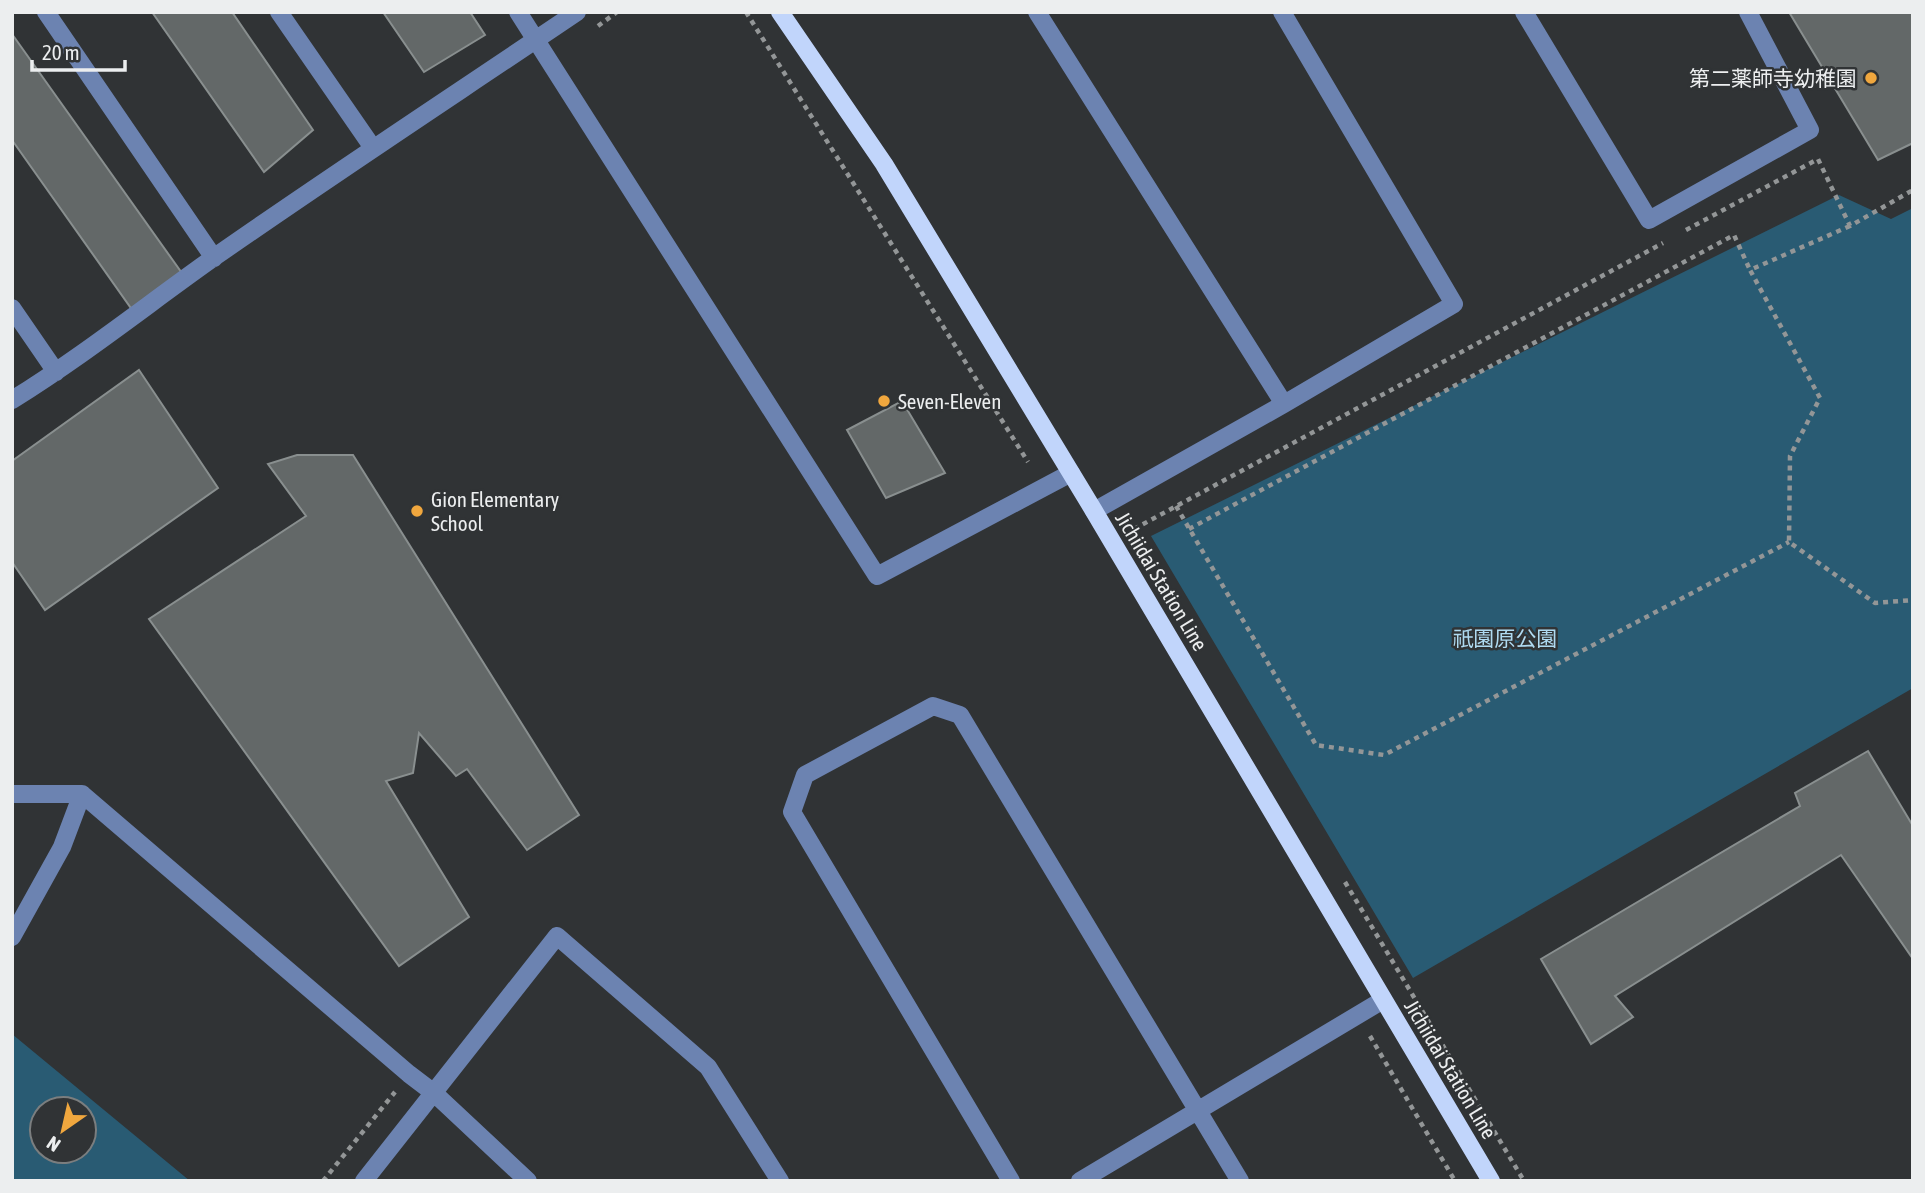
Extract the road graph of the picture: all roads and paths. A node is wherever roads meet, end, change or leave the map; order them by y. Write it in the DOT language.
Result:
graph roads {
  1 [pos="46,12"];
  2 [pos="279,12"];
  3 [pos="518,12"];
  4 [pos="578,12"];
  5 [pos="747,12"];
  6 [pos="780,12"];
  7 [pos="1037,12"];
  8 [pos="1282,12"];
  9 [pos="1524,12"];
  10 [pos="1748,12"];
  11 [pos="537,40"];
  12 [pos="373,148"];
  13 [pos="1913,190"];
  14 [pos="1850,226"];
  15 [pos="1685,231"];
  16 [pos="1673,238"];
  17 [pos="214,258"];
  18 [pos="1749,270"];
  19 [pos="12,308"];
  20 [pos="56,372"];
  21 [pos="12,400"];
  22 [pos="1284,404"];
  23 [pos="1028,462"];
  24 [pos="1071,473"];
  25 [pos="1176,506"];
  26 [pos="1094,511"];
  27 [pos="1134,529"];
  28 [pos="1189,529"];
  29 [pos="1789,542"];
  30 [pos="1913,600"];
  31 [pos="12,794"];
  32 [pos="82,794"];
  33 [pos="12,937"];
  34 [pos="1383,1000"];
  35 [pos="1370,1036"];
  36 [pos="409,1074"];
  37 [pos="434,1093"];
  38 [pos="1198,1110"];
  39 [pos="323,1181"];
  40 [pos="364,1181"];
  41 [pos="528,1181"];
  42 [pos="780,1181"];
  43 [pos="1011,1181"];
  44 [pos="1080,1181"];
  45 [pos="1240,1181"];
  46 [pos="1455,1181"];
  47 [pos="1492,1181"];
  1 -- 17 [label="street"];
  2 -- 12 [label="street"];
  3 -- 11 [label="street"];
  4 -- 11 [label="street"];
  5 -- 23 [label="path"];
  6 -- 24 [label="main road, Jichiidai Station Line"];
  7 -- 22 [label="street"];
  8 -- 22 [label="street"];
  9 -- 10 [label="street"];
  11 -- 12 [label="street"];
  11 -- 24 [label="street"];
  12 -- 17 [label="street"];
  13 -- 14 [label="path"];
  14 -- 15 [label="path"];
  14 -- 18 [label="path"];
  16 -- 25 [label="path"];
  17 -- 20 [label="street"];
  18 -- 28 [label="path"];
  18 -- 29 [label="path"];
  19 -- 20 [label="street"];
  20 -- 21 [label="street"];
  22 -- 26 [label="street"];
  24 -- 26 [label="main road, Jichiidai Station Line"];
  25 -- 27 [label="path"];
  25 -- 28 [label="path"];
  26 -- 34 [label="main road, Jichiidai Station Line"];
  28 -- 29 [label="path"];
  29 -- 30 [label="path"];
  31 -- 32 [label="street"];
  32 -- 33 [label="street"];
  32 -- 36 [label="street"];
  34 -- 38 [label="street"];
  34 -- 47 [label="main road, Jichiidai Station Line"];
  35 -- 46 [label="path"];
  36 -- 37 [label="street"];
  36 -- 39 [label="path"];
  37 -- 40 [label="street"];
  37 -- 41 [label="street"];
  37 -- 42 [label="street"];
  38 -- 43 [label="street"];
  38 -- 44 [label="street"];
  38 -- 45 [label="street"];
}
